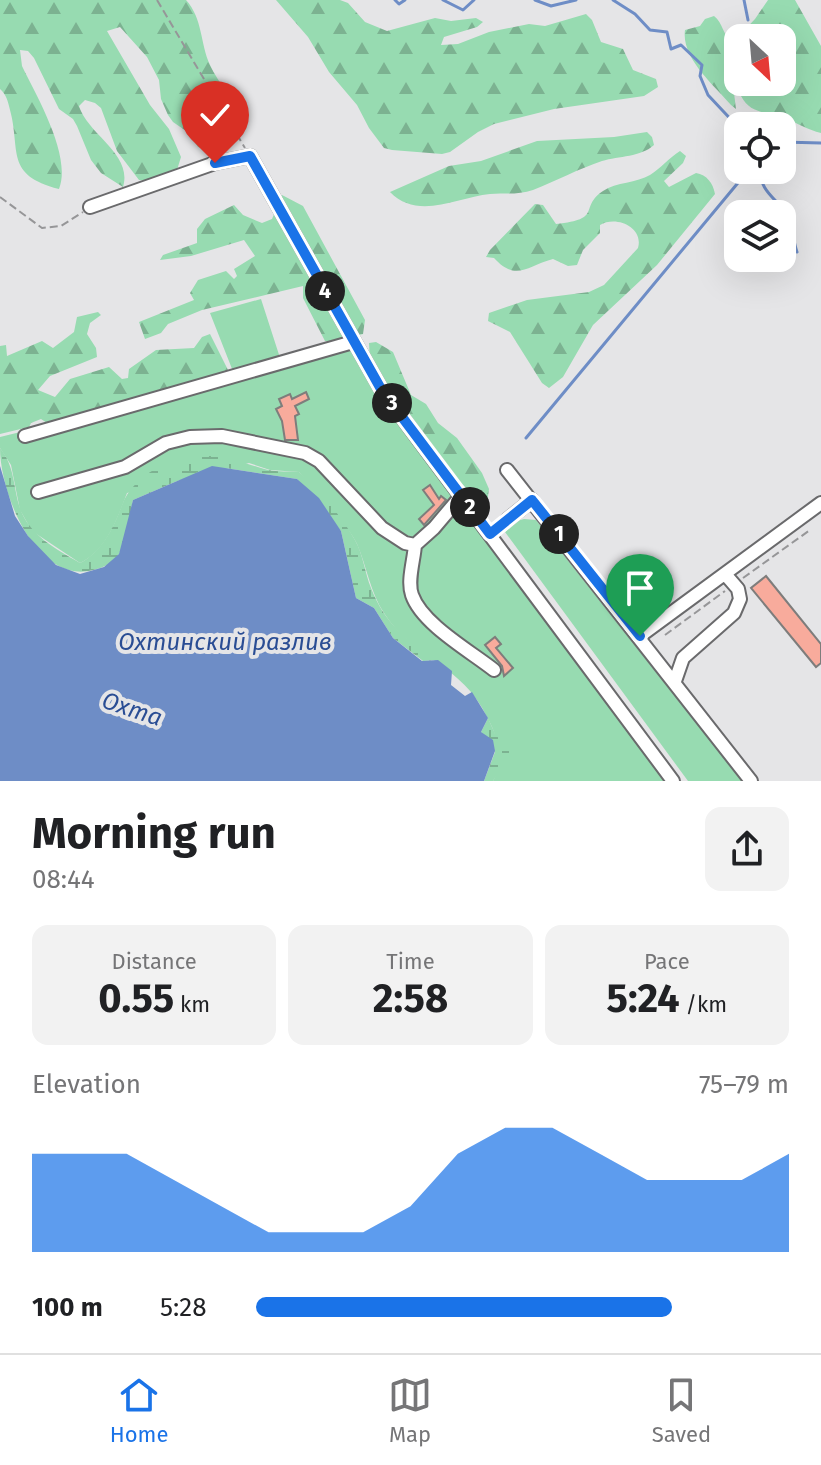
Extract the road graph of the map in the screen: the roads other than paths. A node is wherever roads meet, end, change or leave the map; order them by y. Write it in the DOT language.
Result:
graph roads {
  1 [pos="90,207"];
  2 [pos="353,342"];
  3 [pos="25,436"];
  4 [pos="507,470"];
  5 [pos="38,492"];
  6 [pos="461,496"];
  7 [pos="532,500"];
  8 [pos="821,503"];
  9 [pos="507,520"];
  10 [pos="415,545"];
  11 [pos="725,574"];
  12 [pos="640,636"];
  13 [pos="494,670"];
  14 [pos="675,681"];
  15 [pos="673,781"];
  16 [pos="751,781"];
  1 -- 2 [label="street"];
  2 -- 3 [label="street"];
  2 -- 6 [label="street"];
  4 -- 7 [label="street"];
  5 -- 10 [label="street"];
  6 -- 10 [label="street"];
  6 -- 15 [label="street"];
  7 -- 9 [label="street"];
  7 -- 12 [label="street"];
  8 -- 11 [label="street"];
  10 -- 13 [label="street"];
  11 -- 12 [label="street"];
  11 -- 14 [label="street"];
  12 -- 14 [label="street"];
  14 -- 16 [label="street"];
}
